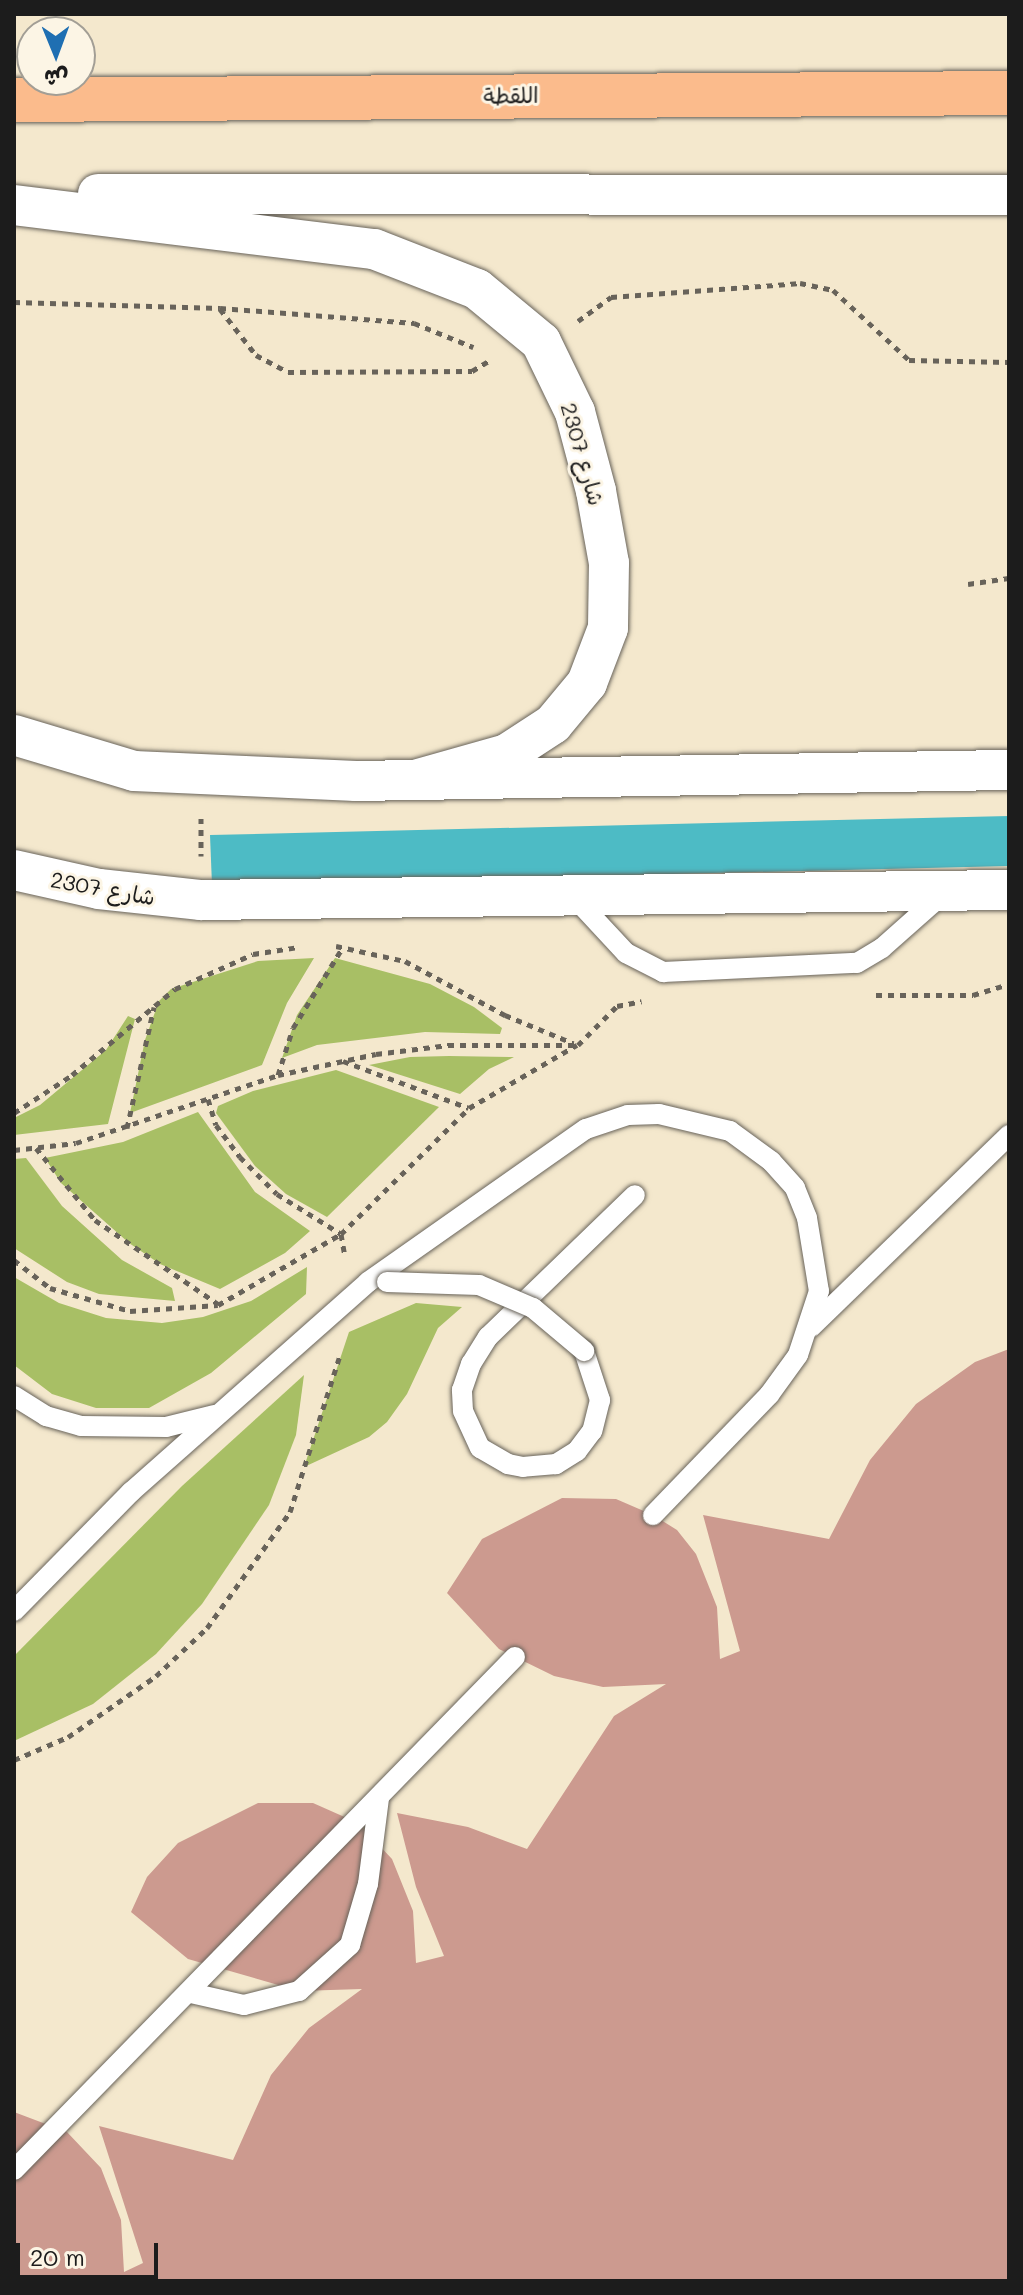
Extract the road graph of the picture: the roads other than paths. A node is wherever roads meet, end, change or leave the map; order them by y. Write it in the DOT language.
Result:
graph roads {
  1 [pos="1009,93"];
  2 [pos="14,100"];
  3 [pos="14,194"];
  4 [pos="1009,195"];
  5 [pos="14,205"];
  6 [pos="14,735"];
  7 [pos="1009,770"];
  8 [pos="418,779"];
  9 [pos="14,870"];
  10 [pos="1009,890"];
  11 [pos="946,891"];
  12 [pos="573,896"];
  13 [pos="1009,1135"];
  14 [pos="635,1195"];
  15 [pos="377,1282"];
  16 [pos="811,1327"];
  17 [pos="14,1396"];
  18 [pos="218,1414"];
  19 [pos="653,1515"];
  20 [pos="14,1611"];
  21 [pos="515,1657"];
  22 [pos="379,1798"];
  23 [pos="191,1993"];
  24 [pos="14,2170"];
  1 -- 2 [label="main road, اللقطة"];
  3 -- 4 [label="street"];
  5 -- 8 [label="street, شارع 2307"];
  6 -- 8 [label="street, شارع 2307"];
  7 -- 8 [label="street, شارع 2307"];
  9 -- 12 [label="street, شارع 2307"];
  10 -- 11 [label="street, شارع 2307"];
  11 -- 12 [label="street, شارع 2307"];
  11 -- 12 [label="lane"];
  13 -- 16 [label="lane"];
  14 -- 15 [label="lane, bridge"];
  15 -- 16 [label="lane"];
  15 -- 18 [label="lane"];
  16 -- 19 [label="lane"];
  17 -- 18 [label="lane"];
  18 -- 20 [label="lane"];
  21 -- 22 [label="lane"];
  22 -- 23 [label="lane"];
  22 -- 23 [label="lane"];
  23 -- 24 [label="lane"];
}
